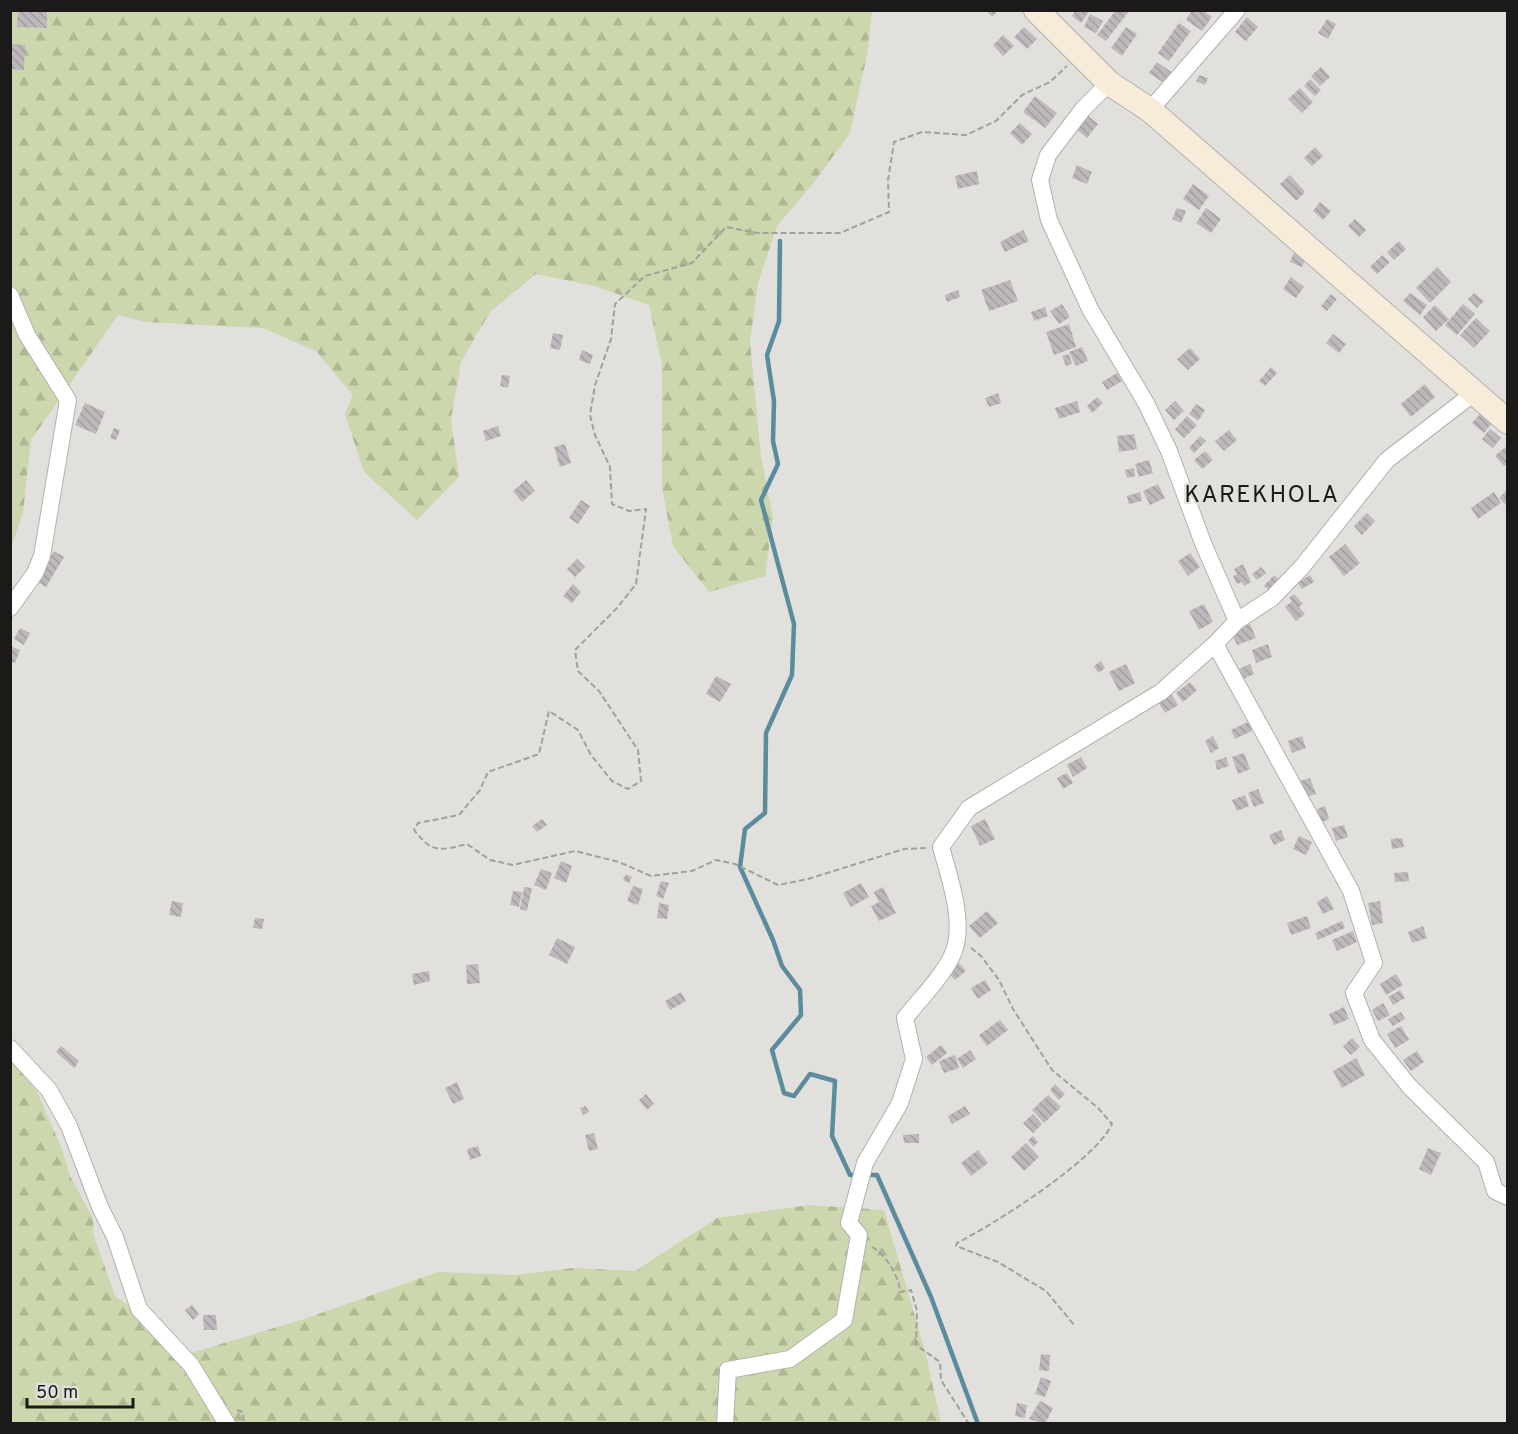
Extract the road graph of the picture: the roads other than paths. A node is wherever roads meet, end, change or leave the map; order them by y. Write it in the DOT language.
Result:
graph roads {
  1 [pos="1036,10"];
  2 [pos="1237,10"];
  3 [pos="1109,83"];
  4 [pos="1150,110"];
  5 [pos="10,295"];
  6 [pos="1474,393"];
  7 [pos="1508,422"];
  8 [pos="10,608"];
  9 [pos="1237,621"];
  10 [pos="1215,644"];
  11 [pos="10,1048"];
  12 [pos="1508,1197"];
  13 [pos="228,1424"];
  14 [pos="725,1424"];
  1 -- 3 [label="street"];
  2 -- 4 [label="street"];
  3 -- 4 [label="street"];
  3 -- 9 [label="street"];
  4 -- 6 [label="street"];
  5 -- 8 [label="street"];
  6 -- 7 [label="street"];
  6 -- 9 [label="street"];
  9 -- 10 [label="street"];
  10 -- 12 [label="street"];
  10 -- 14 [label="street"];
  11 -- 13 [label="street"];
}
